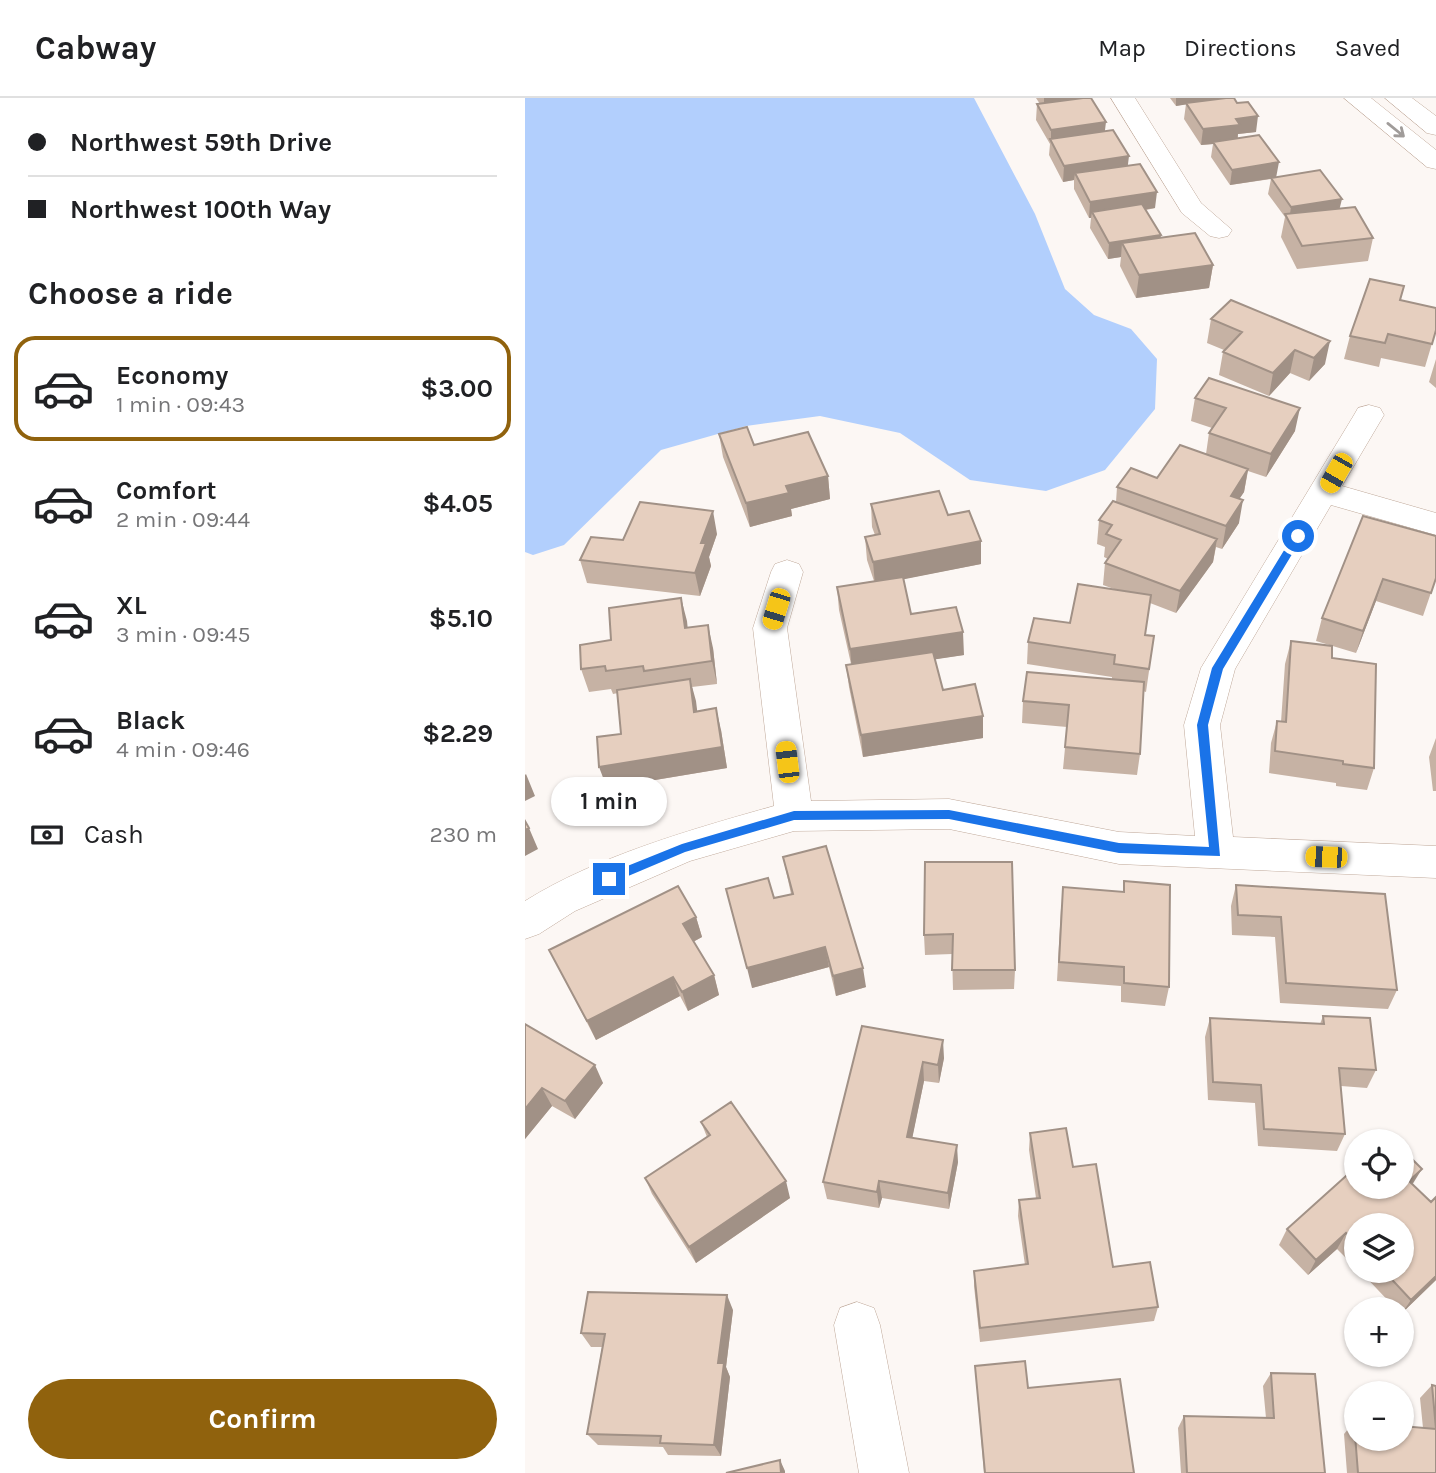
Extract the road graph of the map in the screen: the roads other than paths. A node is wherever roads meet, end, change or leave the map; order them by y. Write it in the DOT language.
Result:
graph roads {
  1 [pos="1123,98"];
  2 [pos="1356,98"];
  3 [pos="1397,98"];
  4 [pos="1436,128"];
  5 [pos="1436,162"];
  6 [pos="1219,230"];
  7 [pos="1369,415"];
  8 [pos="1325,492"];
  9 [pos="1436,524"];
  10 [pos="787,572"];
  11 [pos="794,816"];
  12 [pos="1216,852"];
  13 [pos="1436,862"];
  14 [pos="525,922"];
  15 [pos="857,1325"];
  16 [pos="884,1473"];
  1 -- 6 [label="street"];
  2 -- 5 [label="street, one-way"];
  3 -- 4 [label="street"];
  7 -- 8 [label="street"];
  8 -- 9 [label="street"];
  8 -- 12 [label="street"];
  10 -- 11 [label="street"];
  11 -- 12 [label="street"];
  11 -- 14 [label="street"];
  12 -- 13 [label="street"];
  15 -- 16 [label="street"];
}
